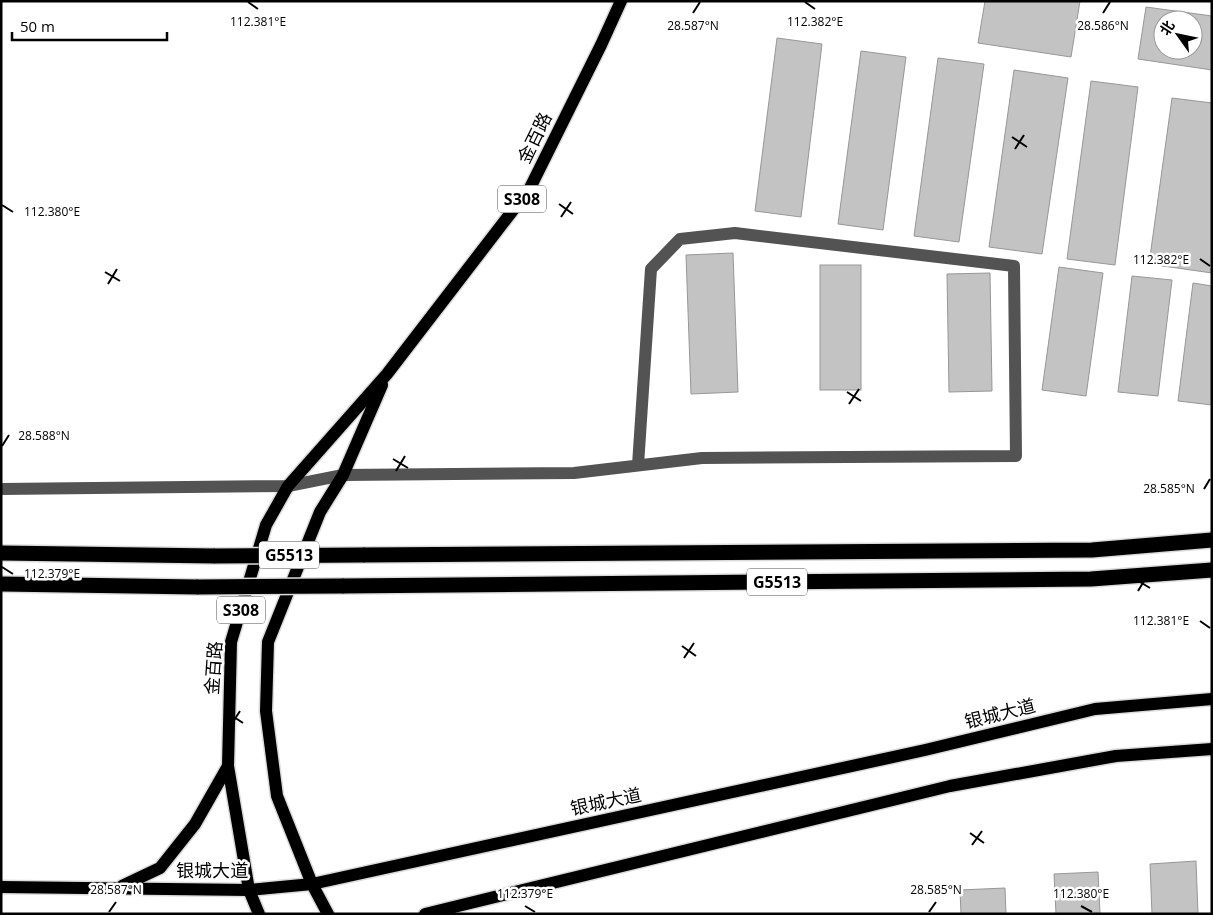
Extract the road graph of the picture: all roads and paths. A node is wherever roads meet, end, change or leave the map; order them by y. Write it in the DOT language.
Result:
graph roads {
  1 [pos="621,1"];
  2 [pos="387,374"];
  3 [pos="638,465"];
  4 [pos="343,475"];
  5 [pos="288,486"];
  6 [pos="1,489"];
  7 [pos="1212,540"];
  8 [pos="1,553"];
  9 [pos="1212,570"];
  10 [pos="1,584"];
  11 [pos="1212,699"];
  12 [pos="1212,749"];
  13 [pos="228,766"];
  14 [pos="312,884"];
  15 [pos="1,887"];
  16 [pos="118,888"];
  17 [pos="249,890"];
  18 [pos="259,914"];
  19 [pos="328,914"];
  20 [pos="425,914"];
  1 -- 2 [label="main road, 金百路 / S308"];
  2 -- 4 [label="main road, 金百路 / S308"];
  2 -- 5 [label="main road, 金百路 / S308"];
  3 -- 3 [label="street"];
  3 -- 4 [label="street"];
  4 -- 5 [label="street"];
  4 -- 14 [label="main road, 金百路 / S308"];
  5 -- 6 [label="street"];
  5 -- 13 [label="main road, 金百路 / S308"];
  7 -- 8 [label="highway, G5513, bridge"];
  9 -- 10 [label="highway, G5513, bridge"];
  11 -- 14 [label="main road, 银城大道"];
  12 -- 20 [label="main road"];
  13 -- 16 [label="main road"];
  13 -- 17 [label="main road, 金百路 / S308"];
  14 -- 17 [label="main road, 银城大道"];
  14 -- 19 [label="main road, 金百路"];
  15 -- 16 [label="main road, 银城大道"];
  16 -- 17 [label="main road, 银城大道"];
  17 -- 18 [label="main road, 金百路"];
}
